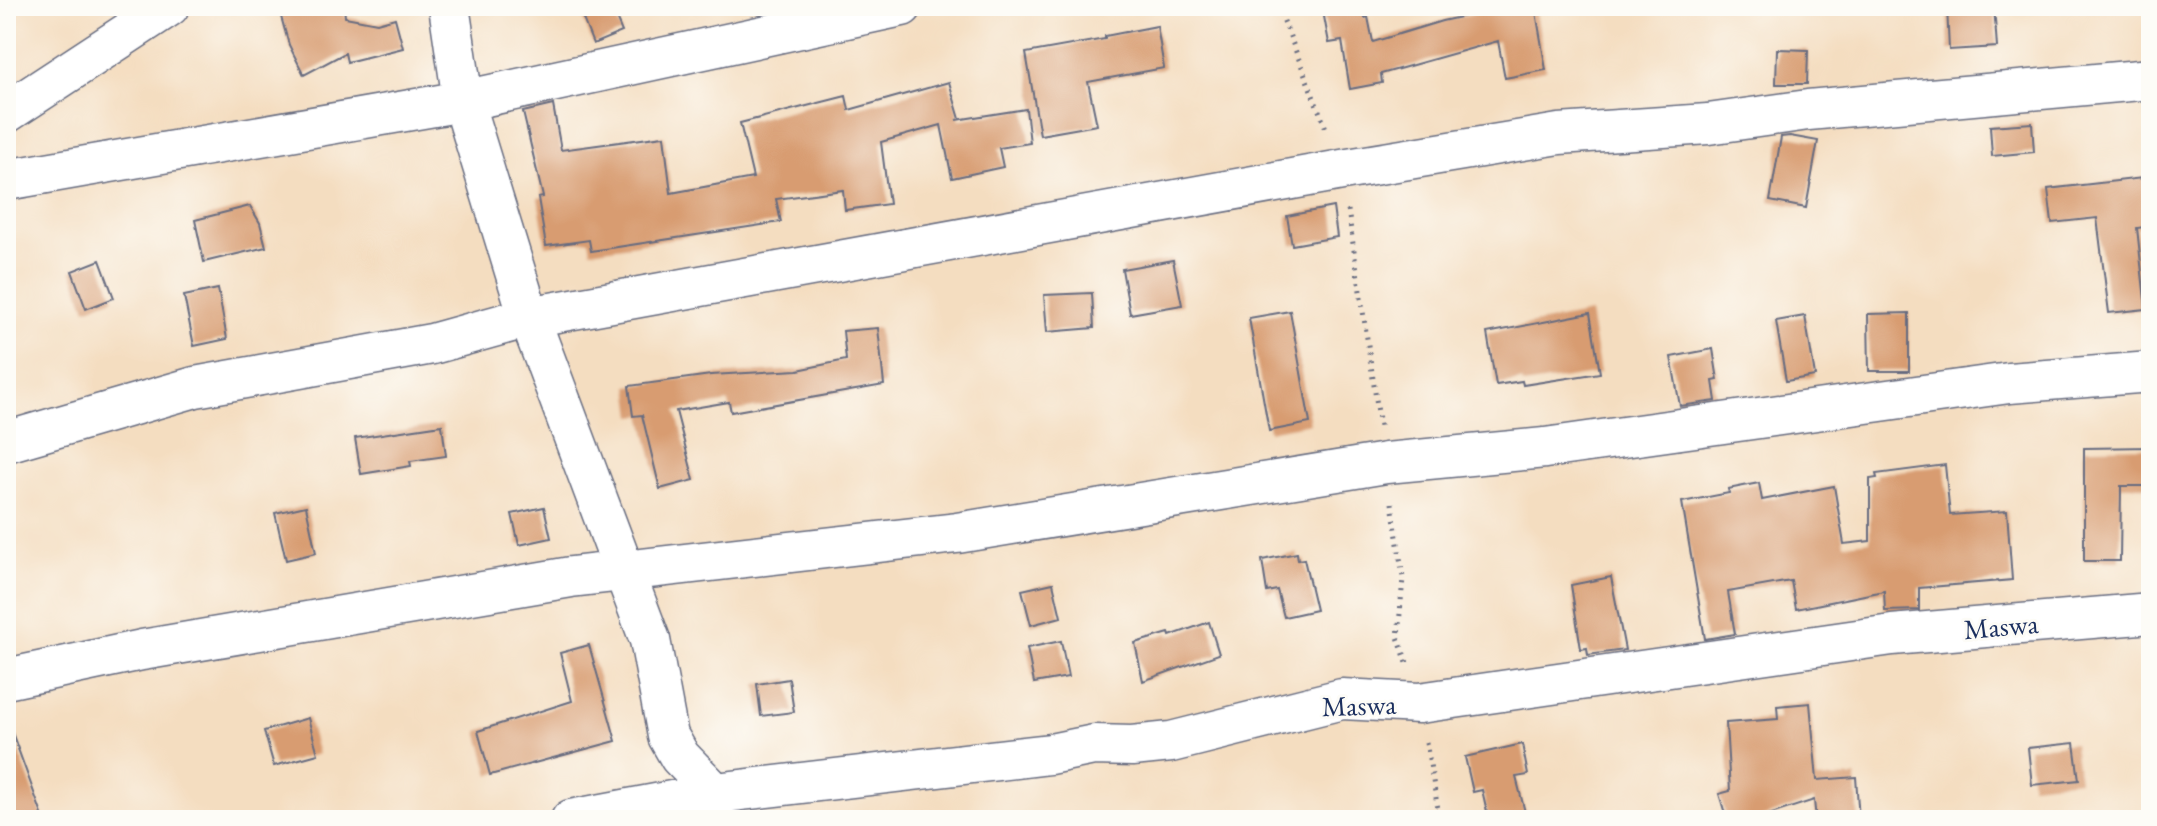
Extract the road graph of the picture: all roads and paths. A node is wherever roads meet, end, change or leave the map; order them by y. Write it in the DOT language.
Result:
graph roads {
  1 [pos="169,6"];
  2 [pos="449,6"];
  3 [pos="902,6"];
  4 [pos="1278,6"];
  5 [pos="761,20"];
  6 [pos="2151,79"];
  7 [pos="463,101"];
  8 [pos="6,113"];
  9 [pos="1342,170"];
  10 [pos="6,180"];
  11 [pos="529,317"];
  12 [pos="2151,372"];
  13 [pos="6,442"];
  14 [pos="1386,463"];
  15 [pos="626,571"];
  16 [pos="2151,613"];
  17 [pos="6,679"];
  18 [pos="1419,703"];
  19 [pos="719,807"];
  20 [pos="571,820"];
  21 [pos="1440,820"];
  1 -- 8 [label="street"];
  2 -- 7 [label="street"];
  3 -- 5 [label="street"];
  4 -- 9 [label="path"];
  5 -- 7 [label="street"];
  6 -- 9 [label="street"];
  7 -- 10 [label="street"];
  7 -- 11 [label="street"];
  9 -- 11 [label="street"];
  9 -- 14 [label="path"];
  11 -- 13 [label="street"];
  11 -- 15 [label="street"];
  12 -- 14 [label="street"];
  14 -- 15 [label="street"];
  14 -- 18 [label="path"];
  15 -- 17 [label="street"];
  15 -- 19 [label="street"];
  16 -- 18 [label="street, Maswa"];
  18 -- 19 [label="street, Maswa"];
  18 -- 21 [label="path"];
  19 -- 20 [label="street, Maswa"];
}
